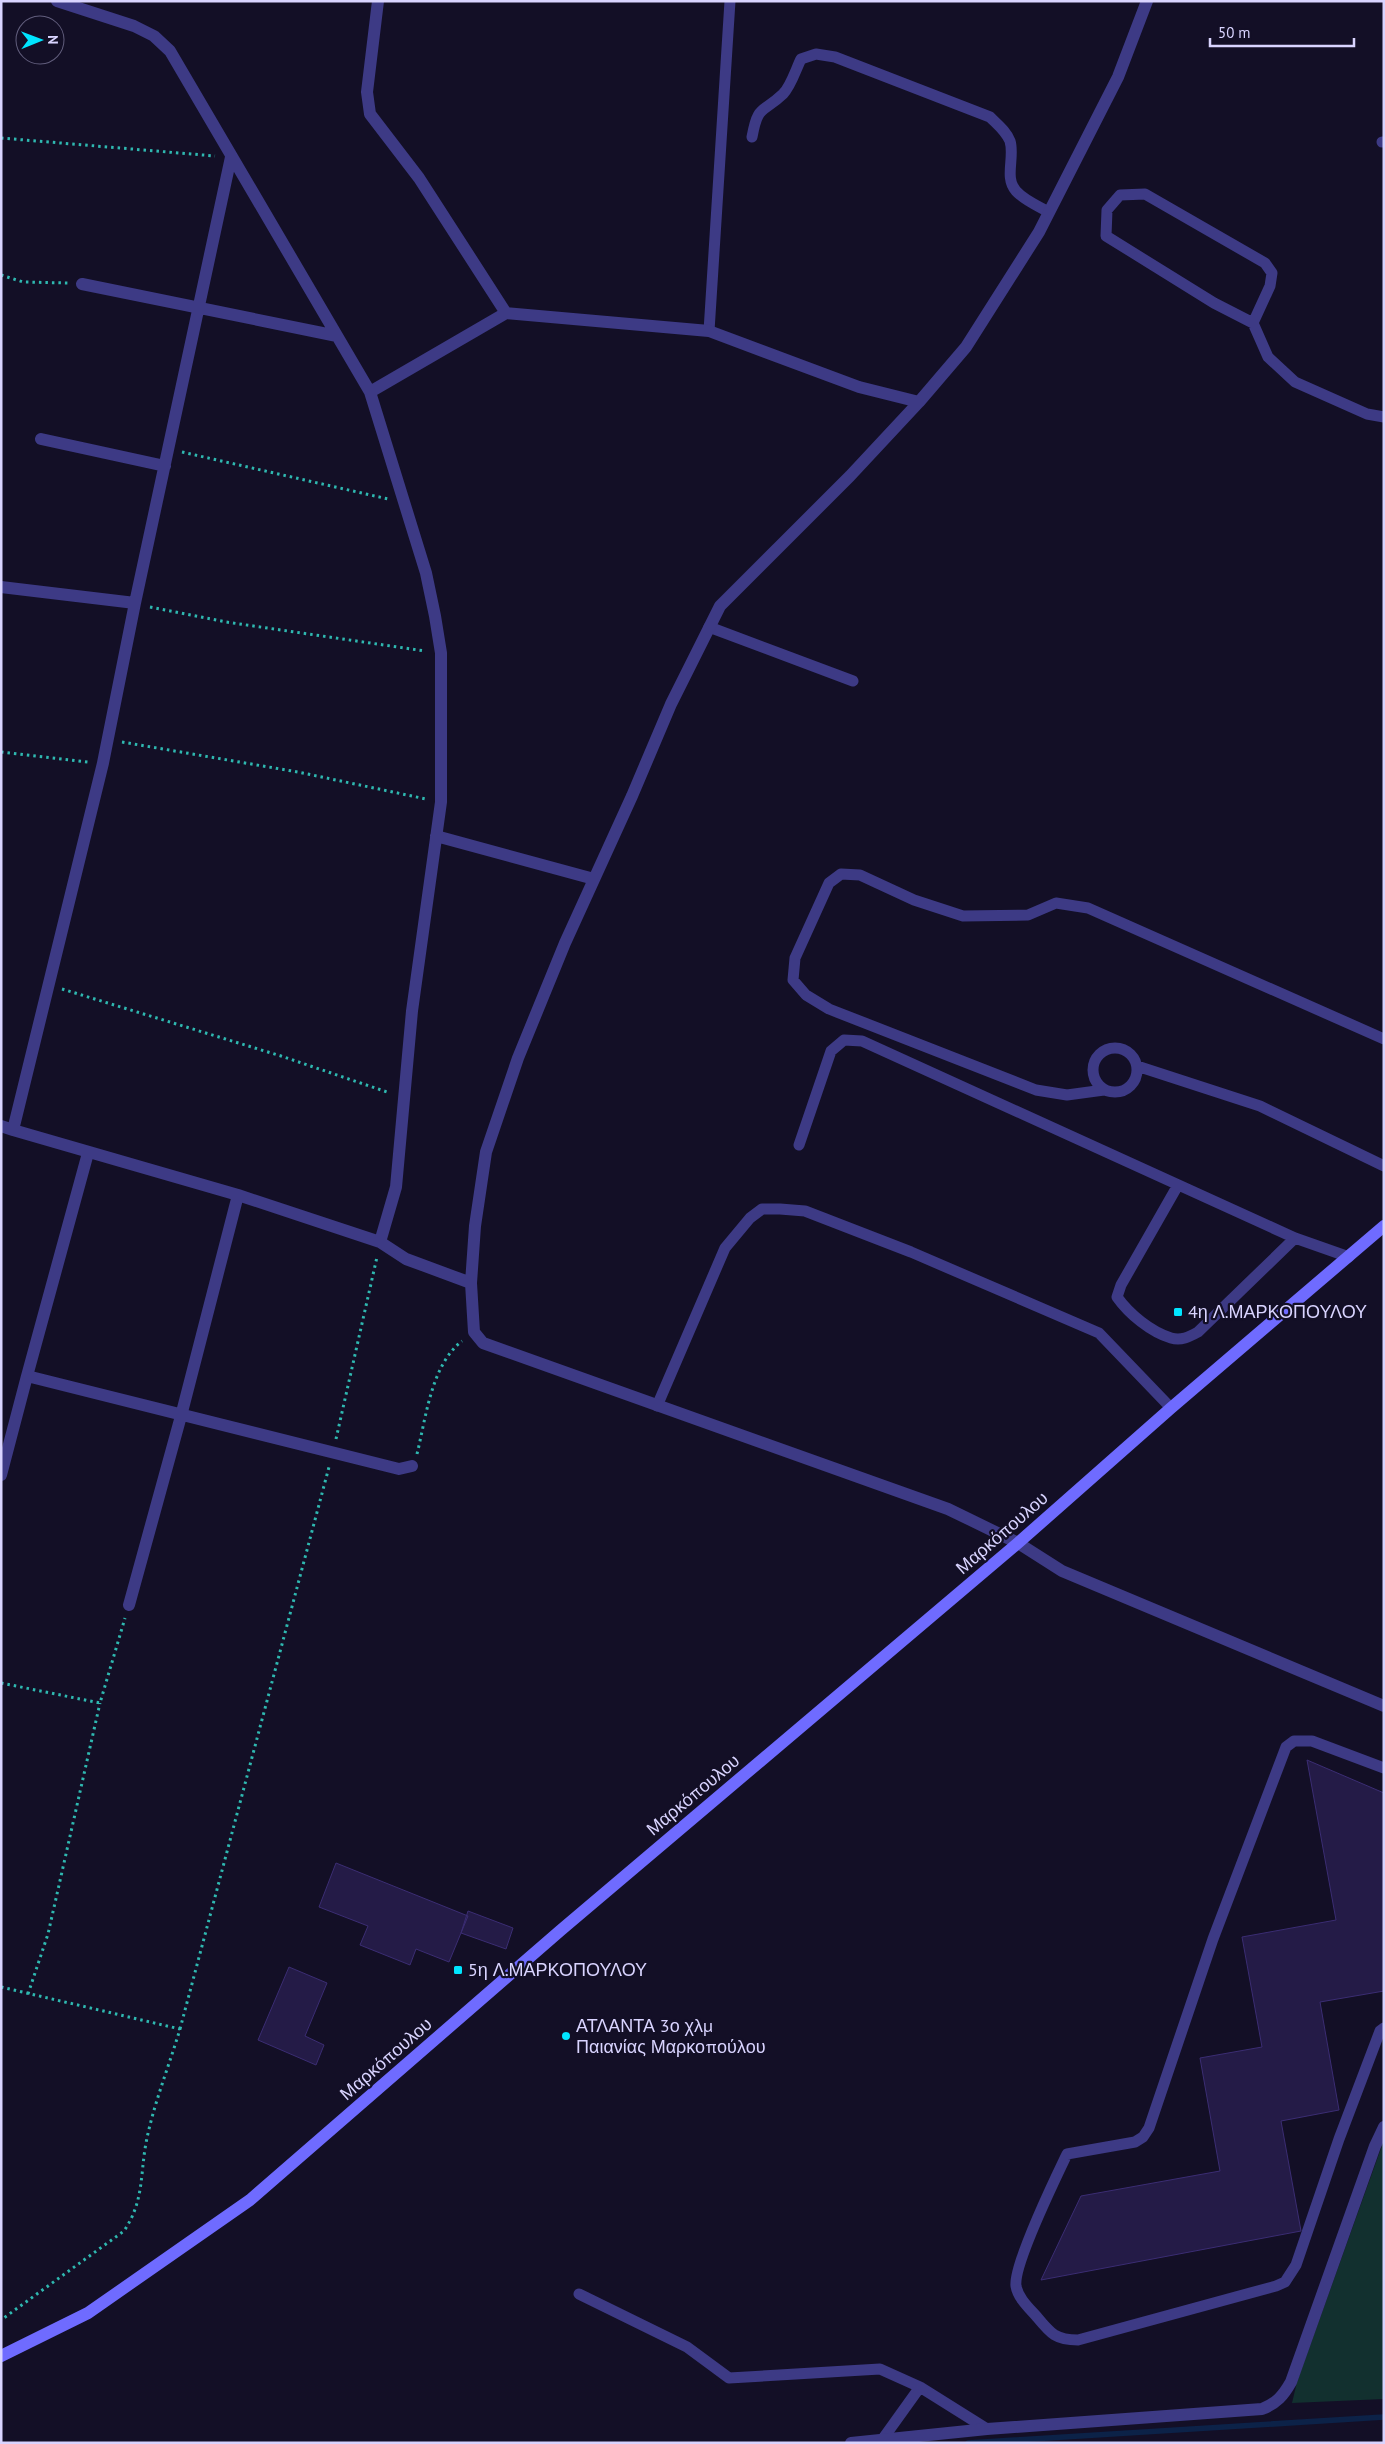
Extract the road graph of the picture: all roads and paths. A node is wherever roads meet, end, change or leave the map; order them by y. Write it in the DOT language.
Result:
graph roads {
  1 [pos="56,1"];
  2 [pos="378,1"];
  3 [pos="730,1"];
  4 [pos="1147,1"];
  5 [pos="752,137"];
  6 [pos="1,138"];
  7 [pos="230,157"];
  8 [pos="1049,212"];
  9 [pos="1,275"];
  10 [pos="82,284"];
  11 [pos="198,309"];
  12 [pos="506,313"];
  13 [pos="1253,323"];
  14 [pos="709,331"];
  15 [pos="337,336"];
  16 [pos="370,392"];
  17 [pos="919,402"];
  18 [pos="1384,417"];
  19 [pos="41,439"];
  20 [pos="169,449"];
  21 [pos="165,466"];
  22 [pos="403,503"];
  23 [pos="1,587"];
  24 [pos="135,603"];
  25 [pos="709,627"];
  26 [pos="441,654"];
  27 [pos="852,681"];
  28 [pos="108,740"];
  29 [pos="1,752"];
  30 [pos="103,764"];
  31 [pos="441,802"];
  32 [pos="436,836"];
  33 [pos="594,879"];
  34 [pos="48,985"];
  35 [pos="1384,1039"];
  36 [pos="1137,1066"];
  37 [pos="1104,1090"];
  38 [pos="405,1098"];
  39 [pos="7,1128"];
  40 [pos="799,1145"];
  41 [pos="88,1153"];
  42 [pos="1384,1166"];
  43 [pos="1178,1185"];
  44 [pos="238,1195"];
  45 [pos="1384,1226"];
  46 [pos="1295,1238"];
  47 [pos="380,1242"];
  48 [pos="1349,1257"];
  49 [pos="471,1283"];
  50 [pos="474,1332"];
  51 [pos="27,1376"];
  52 [pos="657,1406"];
  53 [pos="1171,1408"];
  54 [pos="181,1416"];
  55 [pos="333,1452"];
  56 [pos="412,1466"];
  57 [pos="1,1475"];
  58 [pos="1018,1544"];
  59 [pos="129,1605"];
  60 [pos="1,1683"];
  61 [pos="100,1703"];
  62 [pos="1384,1706"];
  63 [pos="1384,1768"];
  64 [pos="1,1986"];
  65 [pos="28,1994"];
  66 [pos="1384,2028"];
  67 [pos="180,2029"];
  68 [pos="1384,2127"];
  69 [pos="579,2294"];
  70 [pos="1,2320"];
  71 [pos="1,2356"];
  72 [pos="920,2386"];
  73 [pos="987,2429"];
  74 [pos="882,2440"];
  75 [pos="851,2443"];
  1 -- 7 [label="street"];
  2 -- 12 [label="street"];
  3 -- 14 [label="lane"];
  4 -- 8 [label="street"];
  5 -- 8 [label="lane"];
  6 -- 7 [label="path"];
  7 -- 11 [label="street"];
  7 -- 15 [label="street"];
  8 -- 17 [label="street"];
  9 -- 10 [label="path"];
  10 -- 11 [label="street"];
  11 -- 15 [label="street"];
  11 -- 20 [label="street"];
  12 -- 14 [label="street"];
  12 -- 16 [label="street"];
  13 -- 13 [label="lane"];
  13 -- 18 [label="lane"];
  14 -- 17 [label="street"];
  15 -- 16 [label="street"];
  16 -- 22 [label="street"];
  17 -- 25 [label="street"];
  19 -- 21 [label="street"];
  20 -- 21 [label="street"];
  20 -- 22 [label="path"];
  21 -- 24 [label="street"];
  22 -- 26 [label="street"];
  23 -- 24 [label="street"];
  24 -- 26 [label="path"];
  24 -- 28 [label="street"];
  25 -- 27 [label="lane"];
  25 -- 33 [label="street"];
  26 -- 31 [label="street"];
  28 -- 30 [label="street"];
  28 -- 31 [label="path"];
  29 -- 30 [label="path"];
  30 -- 34 [label="street"];
  31 -- 32 [label="street"];
  32 -- 33 [label="street"];
  32 -- 38 [label="street"];
  33 -- 49 [label="street"];
  34 -- 38 [label="path"];
  34 -- 39 [label="street"];
  35 -- 37 [label="lane"];
  36 -- 37 [label="lane"];
  36 -- 37 [label="lane"];
  36 -- 42 [label="lane"];
  38 -- 47 [label="street"];
  39 -- 41 [label="street"];
  40 -- 43 [label="lane"];
  41 -- 44 [label="street"];
  41 -- 51 [label="street"];
  43 -- 46 [label="lane"];
  43 -- 46 [label="lane"];
  44 -- 47 [label="street"];
  44 -- 54 [label="street"];
  45 -- 48 [label="main road, Μαρκόπουλου"];
  46 -- 48 [label="lane"];
  47 -- 49 [label="street"];
  47 -- 55 [label="path"];
  48 -- 53 [label="main road, Μαρκόπουλου"];
  49 -- 50 [label="street"];
  50 -- 52 [label="street"];
  50 -- 56 [label="path"];
  51 -- 54 [label="street"];
  51 -- 57 [label="street"];
  52 -- 53 [label="lane"];
  52 -- 58 [label="street"];
  53 -- 58 [label="main road, Μαρκόπουλου"];
  54 -- 55 [label="street"];
  54 -- 59 [label="street"];
  55 -- 56 [label="street"];
  55 -- 67 [label="path"];
  58 -- 62 [label="street"];
  58 -- 71 [label="main road, Μαρκόπουλου"];
  59 -- 61 [label="path"];
  60 -- 61 [label="path"];
  61 -- 65 [label="path"];
  63 -- 66 [label="lane"];
  64 -- 65 [label="path"];
  65 -- 67 [label="path"];
  67 -- 70 [label="path"];
  68 -- 73 [label="street"];
  69 -- 72 [label="lane"];
  72 -- 73 [label="lane"];
  72 -- 74 [label="lane"];
  73 -- 74 [label="street"];
  74 -- 75 [label="street"];
}
